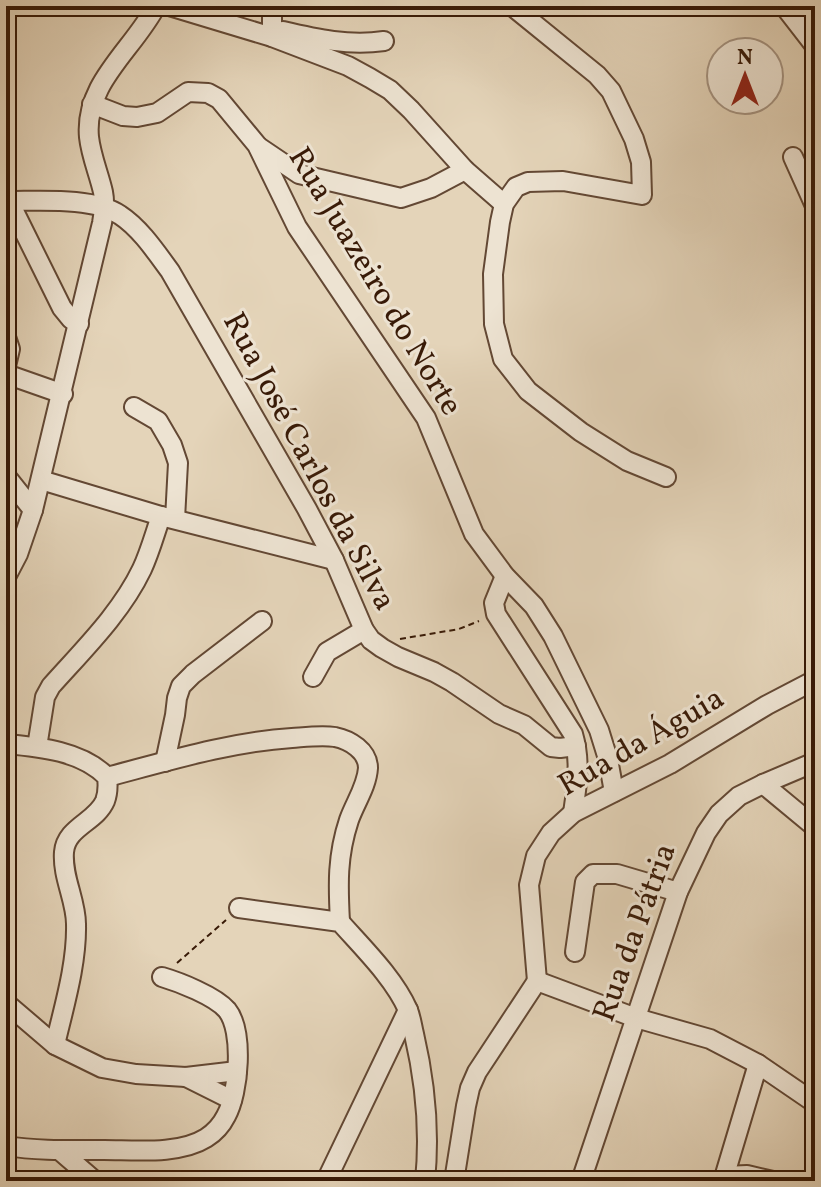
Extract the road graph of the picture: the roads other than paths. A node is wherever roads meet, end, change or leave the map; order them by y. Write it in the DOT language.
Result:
graph roads {
  1 [pos="156,6"];
  2 [pos="169,6"];
  3 [pos="272,6"];
  4 [pos="512,6"];
  5 [pos="784,6"];
  6 [pos="272,33"];
  7 [pos="384,41"];
  8 [pos="815,46"];
  9 [pos="92,104"];
  10 [pos="257,145"];
  11 [pos="793,157"];
  12 [pos="465,170"];
  13 [pos="8,198"];
  14 [pos="504,204"];
  15 [pos="104,206"];
  16 [pos="815,206"];
  17 [pos="79,324"];
  18 [pos="6,337"];
  19 [pos="6,366"];
  20 [pos="6,374"];
  21 [pos="63,394"];
  22 [pos="134,407"];
  23 [pos="6,476"];
  24 [pos="666,477"];
  25 [pos="41,480"];
  26 [pos="33,510"];
  27 [pos="168,518"];
  28 [pos="334,560"];
  29 [pos="505,576"];
  30 [pos="6,577"];
  31 [pos="262,621"];
  32 [pos="364,630"];
  33 [pos="313,677"];
  34 [pos="815,680"];
  35 [pos="6,744"];
  36 [pos="576,746"];
  37 [pos="37,747"];
  38 [pos="165,762"];
  39 [pos="815,762"];
  40 [pos="107,777"];
  41 [pos="763,784"];
  42 [pos="614,792"];
  43 [pos="573,813"];
  44 [pos="815,827"];
  45 [pos="678,892"];
  46 [pos="239,908"];
  47 [pos="340,922"];
  48 [pos="575,952"];
  49 [pos="162,977"];
  50 [pos="537,981"];
  51 [pos="6,1003"];
  52 [pos="408,1010"];
  53 [pos="636,1018"];
  54 [pos="55,1045"];
  55 [pos="758,1064"];
  56 [pos="237,1071"];
  57 [pos="186,1077"];
  58 [pos="232,1100"];
  59 [pos="815,1103"];
  60 [pos="6,1146"];
  61 [pos="59,1150"];
  62 [pos="724,1178"];
  63 [pos="95,1181"];
  64 [pos="326,1181"];
  65 [pos="425,1181"];
  66 [pos="454,1181"];
  67 [pos="581,1181"];
  68 [pos="773,1181"];
  1 -- 9 [label="street"];
  2 -- 6 [label="street"];
  3 -- 6 [label="street"];
  4 -- 14 [label="street"];
  5 -- 8 [label="street"];
  6 -- 7 [label="street"];
  6 -- 12 [label="street"];
  9 -- 10 [label="street, Rua Juazeiro do Norte"];
  9 -- 15 [label="street"];
  10 -- 12 [label="street"];
  10 -- 29 [label="street, Rua Juazeiro do Norte"];
  11 -- 16 [label="street"];
  12 -- 14 [label="street"];
  13 -- 15 [label="street"];
  13 -- 17 [label="street"];
  14 -- 24 [label="street"];
  15 -- 17 [label="street"];
  15 -- 28 [label="street, Rua José Carlos da Silva"];
  17 -- 21 [label="street"];
  18 -- 19 [label="street"];
  20 -- 21 [label="street"];
  21 -- 25 [label="street"];
  22 -- 27 [label="street"];
  23 -- 26 [label="street"];
  25 -- 26 [label="street"];
  25 -- 27 [label="street"];
  26 -- 30 [label="street"];
  27 -- 28 [label="street"];
  27 -- 37 [label="street"];
  28 -- 32 [label="street, Rua José Carlos da Silva"];
  29 -- 36 [label="street"];
  29 -- 42 [label="street, Rua Juazeiro do Norte"];
  31 -- 38 [label="street"];
  32 -- 33 [label="street"];
  32 -- 36 [label="street, Rua José Carlos da Silva"];
  34 -- 42 [label="street, Rua da Águia"];
  35 -- 37 [label="street"];
  36 -- 43 [label="street"];
  37 -- 40 [label="street"];
  38 -- 40 [label="street"];
  38 -- 47 [label="street"];
  39 -- 41 [label="street, Rua da Pátria"];
  40 -- 54 [label="street"];
  41 -- 44 [label="street"];
  41 -- 45 [label="street, Rua da Pátria"];
  42 -- 43 [label="street, Rua da Águia"];
  43 -- 50 [label="street, Rua da Águia"];
  45 -- 48 [label="street"];
  45 -- 53 [label="street, Rua da Pátria"];
  46 -- 47 [label="street"];
  47 -- 52 [label="street"];
  49 -- 56 [label="street"];
  50 -- 53 [label="street"];
  50 -- 66 [label="street"];
  51 -- 54 [label="street"];
  52 -- 64 [label="street"];
  52 -- 65 [label="street"];
  53 -- 55 [label="street"];
  53 -- 67 [label="street, Rua da Pátria"];
  54 -- 57 [label="street"];
  55 -- 59 [label="street"];
  55 -- 62 [label="street"];
  56 -- 57 [label="street"];
  56 -- 58 [label="street"];
  57 -- 58 [label="street"];
  58 -- 61 [label="street"];
  60 -- 61 [label="street"];
  61 -- 63 [label="street"];
  62 -- 68 [label="street"];
}
